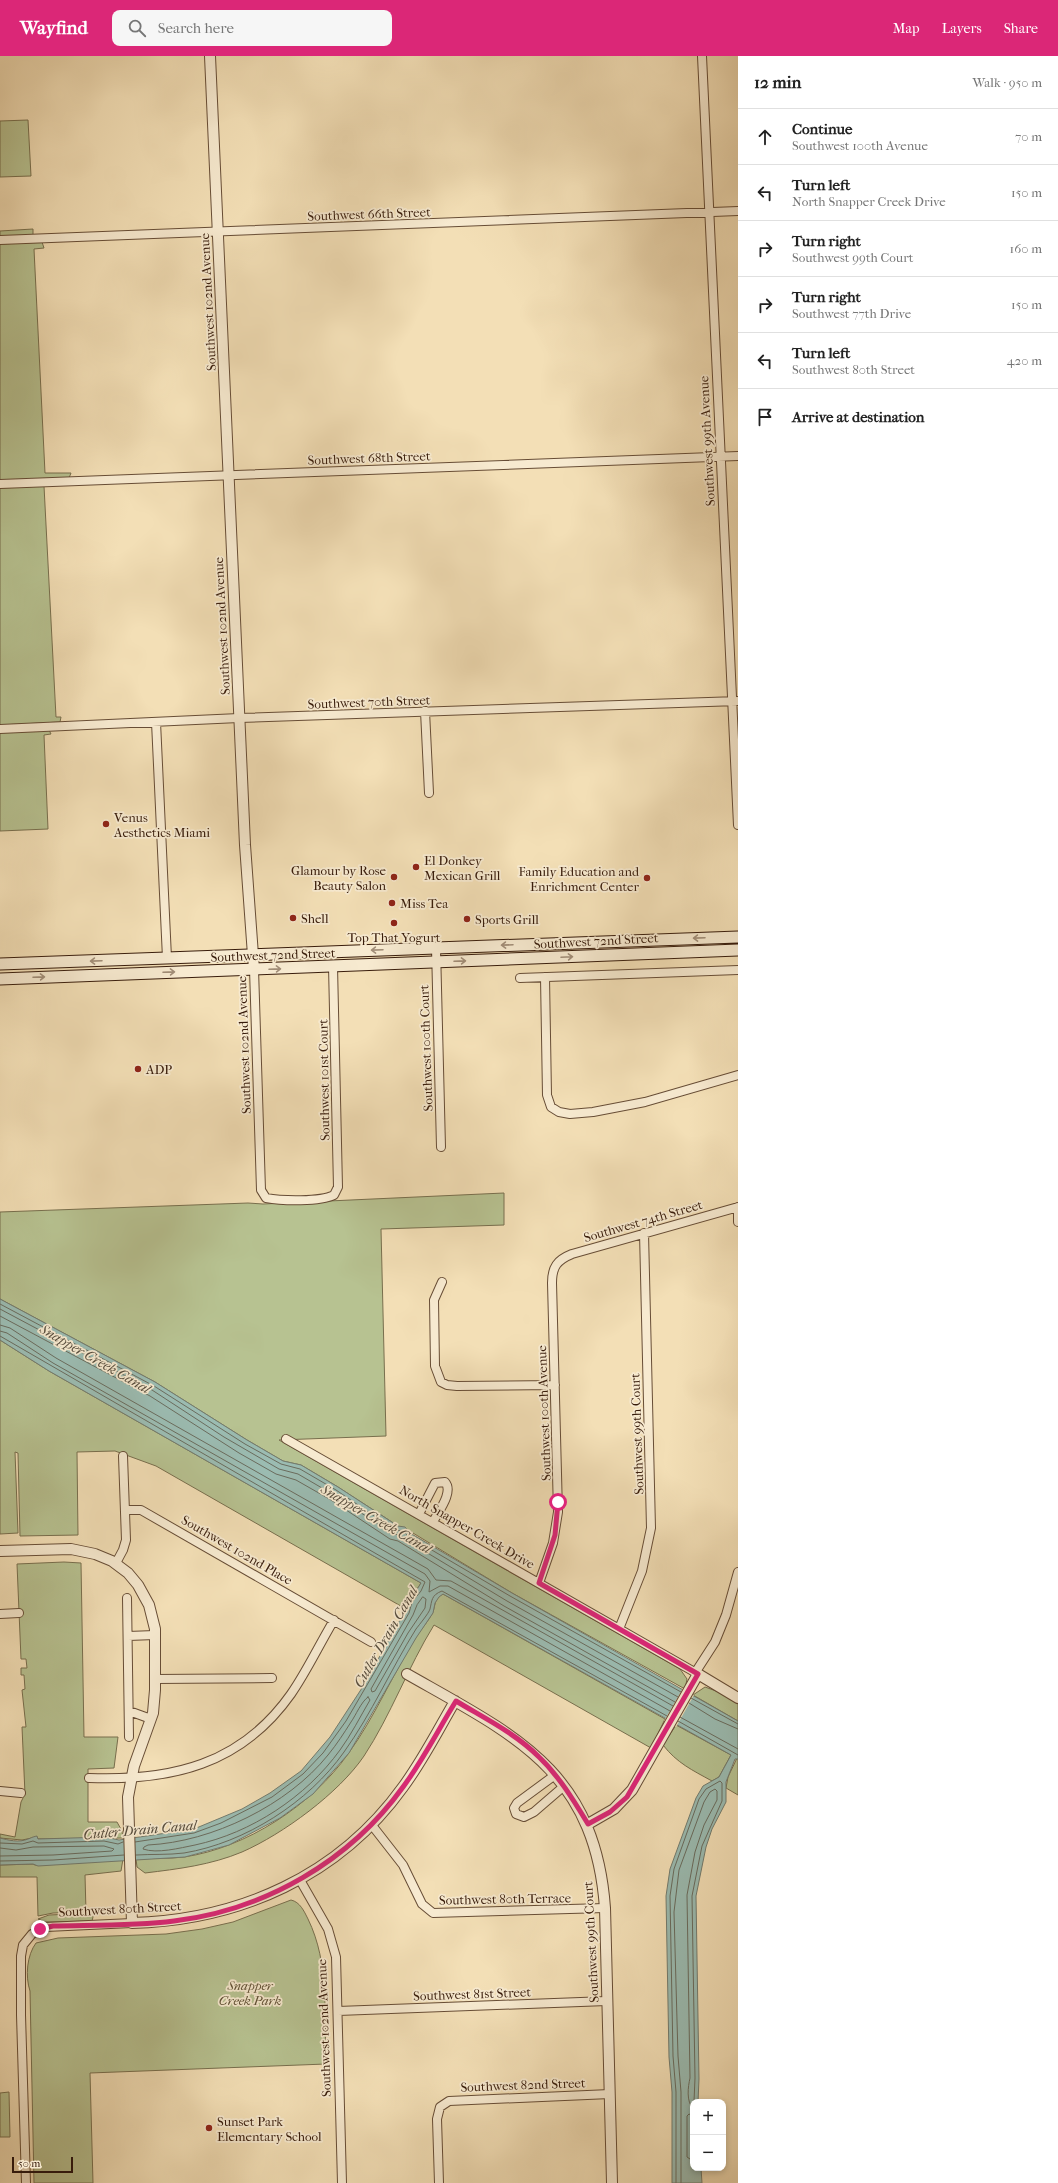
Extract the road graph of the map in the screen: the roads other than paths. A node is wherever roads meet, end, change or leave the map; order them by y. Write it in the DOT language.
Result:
graph roads {
  1 [pos="210,56"];
  2 [pos="702,56"];
  3 [pos="738,211"];
  4 [pos="709,213"];
  5 [pos="218,231"];
  6 [pos="0,240"];
  7 [pos="738,456"];
  8 [pos="721,457"];
  9 [pos="228,476"];
  10 [pos="0,484"];
  11 [pos="735,701"];
  12 [pos="425,711"];
  13 [pos="239,718"];
  14 [pos="156,722"];
  15 [pos="0,729"];
  16 [pos="429,793"];
  17 [pos="738,825"];
  18 [pos="738,936"];
  19 [pos="625,941"];
  20 [pos="546,944"];
  21 [pos="436,948"];
  22 [pos="738,950"];
  23 [pos="626,953"];
  24 [pos="253,954"];
  25 [pos="167,958"];
  26 [pos="546,958"];
  27 [pos="45,962"];
  28 [pos="436,962"];
  29 [pos="0,964"];
  30 [pos="334,966"];
  31 [pos="254,969"];
  32 [pos="738,970"];
  33 [pos="545,977"];
  34 [pos="19,978"];
  35 [pos="520,978"];
  36 [pos="0,979"];
  37 [pos="738,1075"];
  38 [pos="441,1147"];
  39 [pos="262,1194"];
  40 [pos="738,1207"];
  41 [pos="738,1222"];
  42 [pos="644,1232"];
  43 [pos="556,1263"];
  44 [pos="442,1282"];
  45 [pos="555,1385"];
  46 [pos="286,1439"];
  47 [pos="123,1456"];
  48 [pos="125,1510"];
  49 [pos="419,1514"];
  50 [pos="433,1522"];
  51 [pos="0,1551"];
  52 [pos="116,1563"];
  53 [pos="738,1572"];
  54 [pos="539,1583"];
  55 [pos="127,1598"];
  56 [pos="19,1613"];
  57 [pos="0,1614"];
  58 [pos="334,1620"];
  59 [pos="619,1629"];
  60 [pos="155,1635"];
  61 [pos="128,1636"];
  62 [pos="371,1642"];
  63 [pos="407,1674"];
  64 [pos="696,1674"];
  65 [pos="272,1678"];
  66 [pos="156,1679"];
  67 [pos="738,1698"];
  68 [pos="456,1701"];
  69 [pos="129,1711"];
  70 [pos="151,1718"];
  71 [pos="129,1737"];
  72 [pos="555,1775"];
  73 [pos="89,1778"];
  74 [pos="131,1778"];
  75 [pos="563,1787"];
  76 [pos="0,1791"];
  77 [pos="21,1793"];
  78 [pos="371,1824"];
  79 [pos="588,1824"];
  80 [pos="300,1880"];
  81 [pos="605,1908"];
  82 [pos="132,1923"];
  83 [pos="607,2001"];
  84 [pos="338,2011"];
  85 [pos="610,2094"];
  86 [pos="26,2183"];
  87 [pos="342,2183"];
  88 [pos="439,2183"];
  89 [pos="612,2183"];
  1 -- 5 [label="street, Southwest 102nd Avenue"];
  2 -- 4 [label="street, Southwest 99th Avenue"];
  3 -- 4 [label="street, Southwest 66th Street"];
  4 -- 5 [label="street, Southwest 66th Street"];
  4 -- 8 [label="street, Southwest 99th Avenue"];
  5 -- 6 [label="street, Southwest 66th Street"];
  5 -- 9 [label="street, Southwest 102nd Avenue"];
  7 -- 8 [label="street, Southwest 68th Street"];
  8 -- 9 [label="street, Southwest 68th Street"];
  8 -- 11 [label="street, Southwest 99th Avenue"];
  9 -- 10 [label="street, Southwest 68th Street"];
  9 -- 13 [label="street, Southwest 102nd Avenue"];
  11 -- 12 [label="street, Southwest 70th Street"];
  11 -- 17 [label="street, Southwest 99th Avenue"];
  12 -- 13 [label="street, Southwest 70th Street"];
  12 -- 16 [label="street"];
  13 -- 14 [label="street, Southwest 70th Street"];
  13 -- 24 [label="street, Southwest 102nd Avenue"];
  14 -- 15 [label="street, Southwest 70th Street"];
  14 -- 25 [label="street"];
  18 -- 19 [label="main road, Southwest 72nd Street, one-way"];
  19 -- 20 [label="main road, Southwest 72nd Street"];
  19 -- 23 [label="main road"];
  20 -- 21 [label="main road, Southwest 72nd Street, one-way"];
  20 -- 26 [label="main road"];
  21 -- 24 [label="main road, Southwest 72nd Street, one-way"];
  21 -- 28 [label="street, Southwest 100th Court"];
  22 -- 23 [label="main road, Southwest 72nd Street"];
  26 -- 23 [label="main road, Southwest 72nd Street, one-way"];
  24 -- 25 [label="main road, Southwest 72nd Street"];
  24 -- 31 [label="street, Southwest 102nd Avenue"];
  25 -- 27 [label="main road, Southwest 72nd Street, one-way"];
  28 -- 26 [label="main road, Southwest 72nd Street, one-way"];
  27 -- 29 [label="main road, Southwest 72nd Street"];
  27 -- 34 [label="main road"];
  28 -- 30 [label="main road, Southwest 72nd Street"];
  28 -- 38 [label="street, Southwest 100th Court"];
  31 -- 30 [label="main road, Southwest 72nd Street, one-way"];
  30 -- 39 [label="street, Southwest 101st Court"];
  34 -- 31 [label="main road, Southwest 72nd Street, one-way"];
  31 -- 39 [label="street, Southwest 102nd Avenue"];
  32 -- 33 [label="street"];
  33 -- 35 [label="street"];
  33 -- 37 [label="street"];
  34 -- 36 [label="main road, Southwest 72nd Street"];
  40 -- 41 [label="street"];
  40 -- 42 [label="street, Southwest 74th Street"];
  42 -- 43 [label="street, Southwest 74th Street"];
  42 -- 59 [label="street, Southwest 99th Court"];
  43 -- 45 [label="street, Southwest 100th Avenue"];
  44 -- 45 [label="street"];
  45 -- 54 [label="street, Southwest 100th Avenue"];
  46 -- 49 [label="street, North Snapper Creek Drive"];
  47 -- 48 [label="street"];
  48 -- 52 [label="street"];
  48 -- 58 [label="street, Southwest 102nd Place"];
  49 -- 50 [label="street, North Snapper Creek Drive"];
  49 -- 50 [label="street"];
  50 -- 54 [label="street, North Snapper Creek Drive"];
  51 -- 52 [label="street"];
  52 -- 60 [label="street"];
  53 -- 64 [label="street"];
  54 -- 59 [label="street, North Snapper Creek Drive"];
  55 -- 61 [label="street"];
  56 -- 57 [label="street"];
  58 -- 62 [label="street, Southwest 102nd Place"];
  58 -- 74 [label="street"];
  59 -- 64 [label="street, North Snapper Creek Drive"];
  60 -- 61 [label="street"];
  60 -- 66 [label="street"];
  61 -- 69 [label="street"];
  63 -- 68 [label="street, Southwest 99th Court"];
  64 -- 67 [label="street, North Snapper Creek Drive"];
  64 -- 79 [label="street"];
  65 -- 66 [label="street"];
  66 -- 70 [label="street"];
  68 -- 72 [label="street, Southwest 99th Court"];
  68 -- 78 [label="street, Southwest 80th Street"];
  69 -- 70 [label="street"];
  69 -- 71 [label="street"];
  70 -- 74 [label="street"];
  72 -- 75 [label="street, Southwest 99th Court"];
  72 -- 75 [label="street"];
  73 -- 74 [label="street"];
  74 -- 82 [label="street"];
  75 -- 79 [label="street, Southwest 99th Court"];
  76 -- 77 [label="street"];
  78 -- 80 [label="street, Southwest 80th Street"];
  78 -- 81 [label="street, Southwest 80th Terrace"];
  79 -- 81 [label="street, Southwest 99th Court"];
  80 -- 82 [label="street, Southwest 80th Street"];
  80 -- 84 [label="street, Southwest 102nd Avenue"];
  81 -- 83 [label="street, Southwest 99th Court"];
  82 -- 86 [label="street, Southwest 80th Street"];
  83 -- 84 [label="street, Southwest 81st Street"];
  83 -- 85 [label="street, Southwest 99th Court"];
  84 -- 87 [label="street, Southwest 102nd Avenue"];
  85 -- 88 [label="street, Southwest 82nd Street"];
  85 -- 89 [label="street, Southwest 99th Court"];
}
